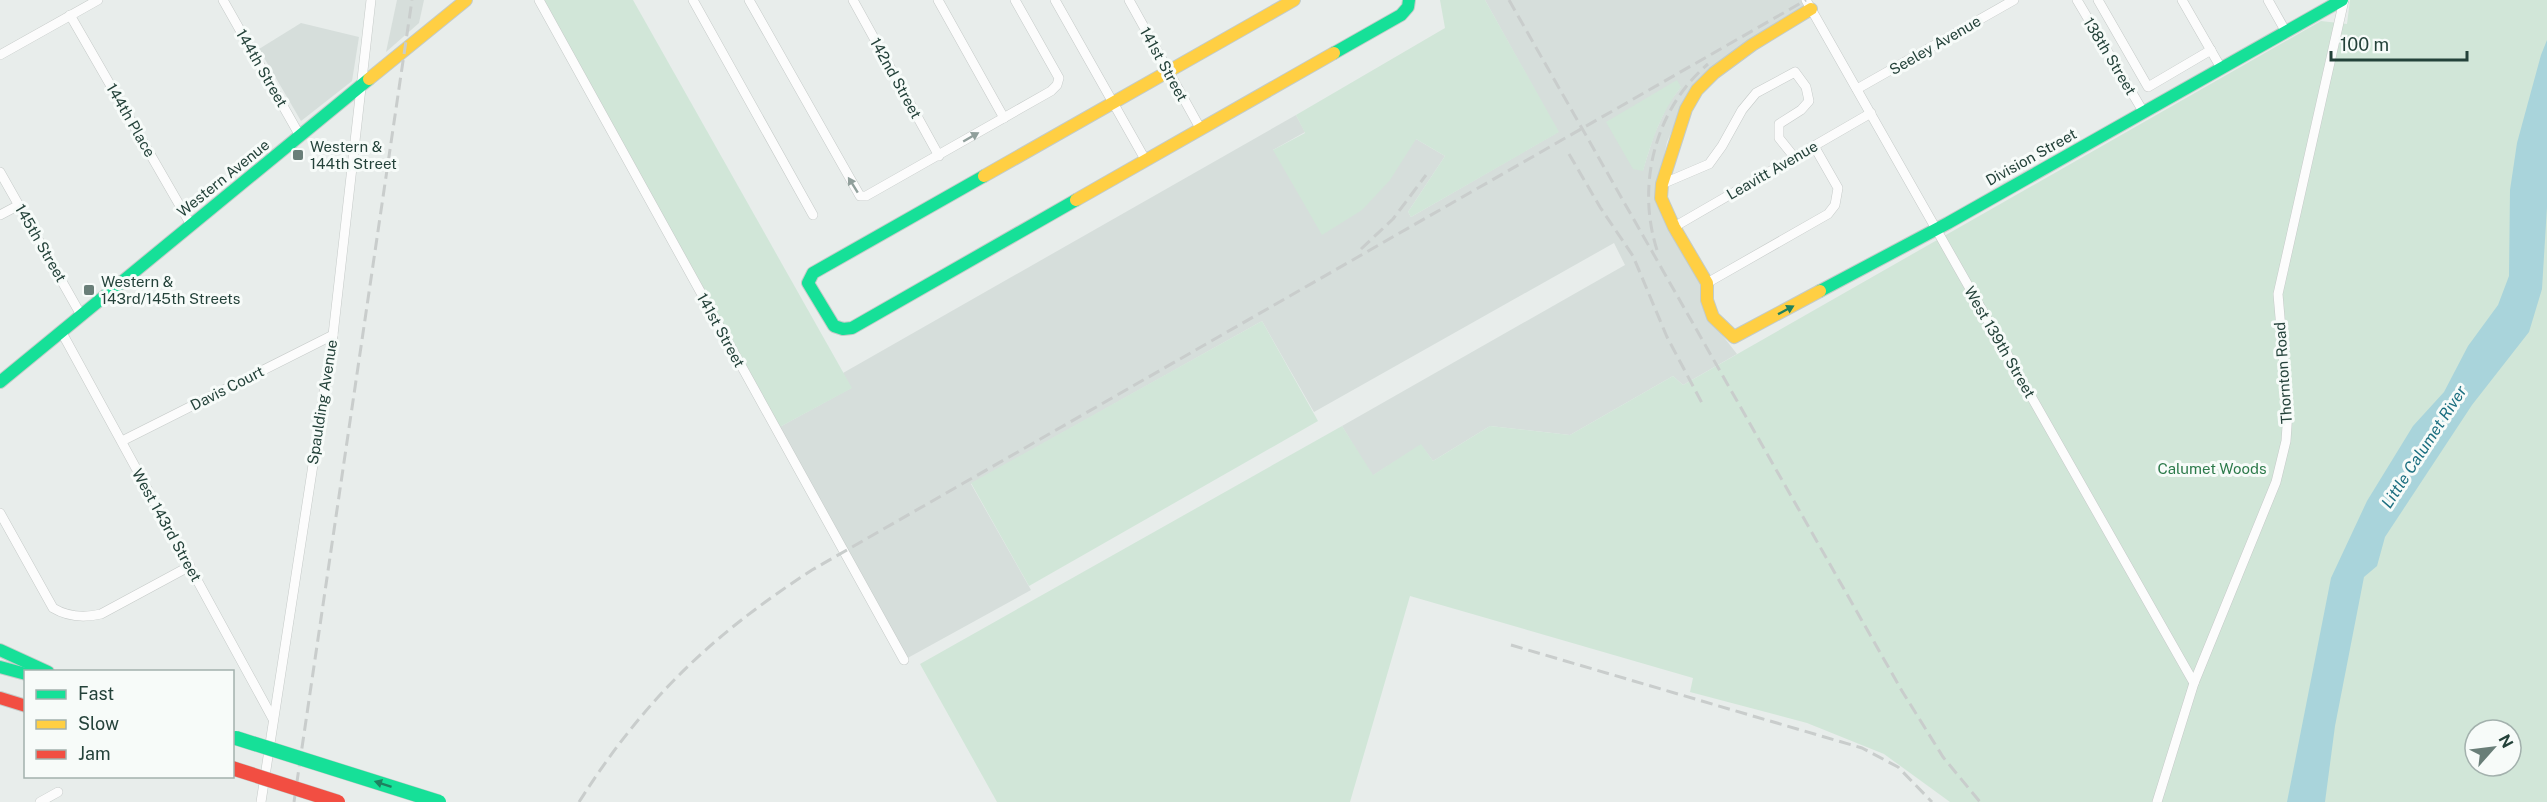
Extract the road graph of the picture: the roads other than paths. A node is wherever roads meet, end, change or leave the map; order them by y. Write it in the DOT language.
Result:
graph roads {
  1 [pos="98,0"];
  2 [pos="223,0"];
  3 [pos="370,0"];
  4 [pos="466,0"];
  5 [pos="539,0"];
  6 [pos="693,0"];
  7 [pos="748,0"];
  8 [pos="852,0"];
  9 [pos="938,0"];
  10 [pos="1015,0"];
  11 [pos="1055,0"];
  12 [pos="1129,0"];
  13 [pos="1294,0"];
  14 [pos="1409,0"];
  15 [pos="2014,0"];
  16 [pos="2077,0"];
  17 [pos="2098,0"];
  18 [pos="2182,0"];
  19 [pos="2268,0"];
  20 [pos="2343,0"];
  21 [pos="1809,5"];
  22 [pos="70,15"];
  23 [pos="2286,32"];
  24 [pos="2211,50"];
  25 [pos="0,55"];
  26 [pos="2221,68"];
  27 [pos="1169,72"];
  28 [pos="359,89"];
  29 [pos="1857,89"];
  30 [pos="1114,102"];
  31 [pos="1871,113"];
  32 [pos="2144,113"];
  33 [pos="1004,118"];
  34 [pos="1200,128"];
  35 [pos="300,136"];
  36 [pos="1814,146"];
  37 [pos="939,156"];
  38 [pos="1795,158"];
  39 [pos="1146,162"];
  40 [pos="0,172"];
  41 [pos="1662,184"];
  42 [pos="18,205"];
  43 [pos="0,215"];
  44 [pos="813,215"];
  45 [pos="191,225"];
  46 [pos="1674,227"];
  47 [pos="1936,229"];
  48 [pos="1707,284"];
  49 [pos="81,315"];
  50 [pos="61,331"];
  51 [pos="333,335"];
  52 [pos="0,382"];
  53 [pos="122,441"];
  54 [pos="0,513"];
  55 [pos="190,566"];
  56 [pos="0,650"];
  57 [pos="904,660"];
  58 [pos="0,667"];
  59 [pos="44,670"];
  60 [pos="24,673"];
  61 [pos="2194,683"];
  62 [pos="0,698"];
  63 [pos="24,705"];
  64 [pos="273,719"];
  65 [pos="234,738"];
  66 [pos="234,769"];
  67 [pos="58,792"];
  68 [pos="40,802"];
  69 [pos="261,802"];
  70 [pos="338,802"];
  71 [pos="439,802"];
  72 [pos="2157,802"];
  1 -- 22 [label="street"];
  2 -- 35 [label="street, 144th Street"];
  3 -- 28 [label="street, Spaulding Avenue"];
  4 -- 28 [label="main road, Western Avenue"];
  5 -- 57 [label="street, 141st Street"];
  6 -- 44 [label="street"];
  37 -- 7 [label="street, one-way"];
  8 -- 37 [label="street, 142nd Street"];
  9 -- 33 [label="street"];
  10 -- 33 [label="street"];
  11 -- 30 [label="street"];
  12 -- 27 [label="street, 141st Street"];
  13 -- 27 [label="main road"];
  14 -- 34 [label="main road"];
  15 -- 29 [label="street, Seeley Avenue"];
  16 -- 32 [label="street, 138th Street"];
  17 -- 24 [label="street"];
  18 -- 24 [label="street"];
  19 -- 23 [label="street"];
  20 -- 23 [label="main road, Division Street"];
  20 -- 61 [label="street, Thornton Road"];
  21 -- 29 [label="street, West 139th Street"];
  21 -- 41 [label="main road"];
  22 -- 25 [label="street"];
  22 -- 45 [label="street, 144th Place"];
  23 -- 26 [label="main road, Division Street"];
  24 -- 26 [label="street"];
  26 -- 32 [label="main road, Division Street"];
  27 -- 30 [label="main road"];
  27 -- 34 [label="street, 141st Street"];
  28 -- 35 [label="main road, Western Avenue"];
  28 -- 51 [label="street, Spaulding Avenue"];
  29 -- 31 [label="street, West 139th Street"];
  30 -- 39 [label="street"];
  30 -- 39 [label="main road"];
  31 -- 36 [label="street, Leavitt Avenue"];
  31 -- 47 [label="street, West 139th Street"];
  32 -- 47 [label="main road, Division Street"];
  37 -- 33 [label="street, one-way"];
  34 -- 39 [label="main road"];
  35 -- 45 [label="main road, Western Avenue"];
  36 -- 38 [label="street, Leavitt Avenue"];
  36 -- 48 [label="street"];
  38 -- 41 [label="street"];
  38 -- 46 [label="street, Leavitt Avenue"];
  40 -- 42 [label="street, 145th Street"];
  41 -- 46 [label="main road"];
  42 -- 43 [label="street"];
  42 -- 49 [label="street, 145th Street"];
  45 -- 49 [label="main road, Western Avenue"];
  46 -- 48 [label="main road"];
  48 -- 47 [label="main road, Division Street, one-way"];
  47 -- 61 [label="street, West 139th Street"];
  49 -- 50 [label="main road, Western Avenue"];
  50 -- 52 [label="main road, Western Avenue"];
  50 -- 53 [label="street, West 143rd Street"];
  51 -- 53 [label="street, Davis Court"];
  51 -- 64 [label="street, Spaulding Avenue"];
  53 -- 55 [label="street, West 143rd Street"];
  54 -- 55 [label="street"];
  55 -- 64 [label="street, West 143rd Street"];
  56 -- 59 [label="main road"];
  58 -- 60 [label="main road"];
  61 -- 72 [label="street, Thornton Road"];
  62 -- 63 [label="main road"];
  64 -- 69 [label="street, Spaulding Avenue"];
  71 -- 65 [label="main road, one-way, bridge"];
  66 -- 70 [label="main road, bridge"];
  67 -- 68 [label="street"];
}
